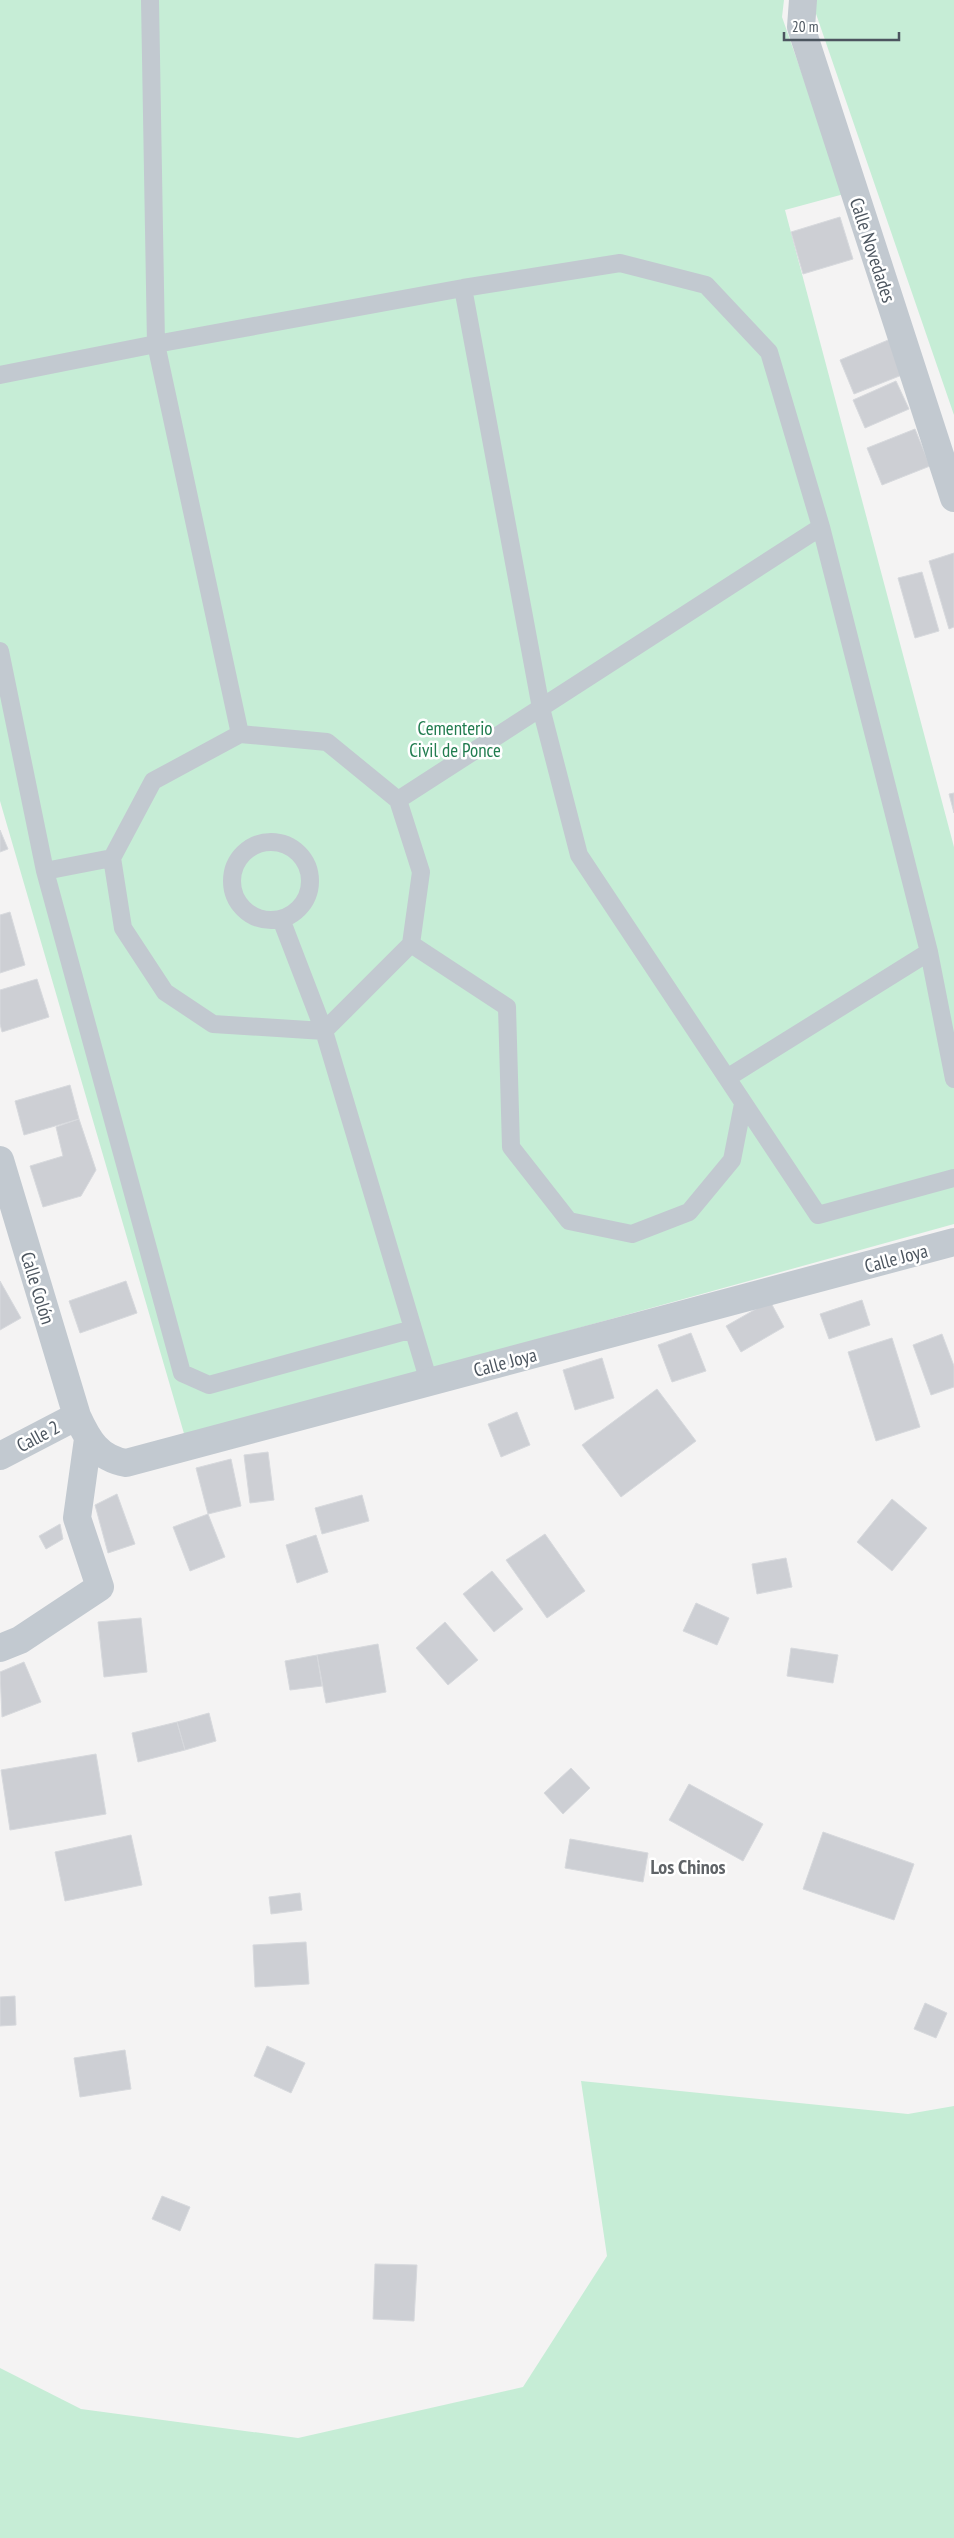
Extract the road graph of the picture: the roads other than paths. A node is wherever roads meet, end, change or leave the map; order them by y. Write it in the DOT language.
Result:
graph roads {
  1 [pos="150,0"];
  2 [pos="803,0"];
  3 [pos="463,288"];
  4 [pos="156,344"];
  5 [pos="0,375"];
  6 [pos="954,498"];
  7 [pos="821,527"];
  8 [pos="0,651"];
  9 [pos="541,708"];
  10 [pos="240,734"];
  11 [pos="398,800"];
  12 [pos="112,858"];
  13 [pos="45,871"];
  14 [pos="281,919"];
  15 [pos="410,944"];
  16 [pos="929,952"];
  17 [pos="324,1031"];
  18 [pos="727,1078"];
  19 [pos="954,1079"];
  20 [pos="743,1104"];
  21 [pos="0,1160"];
  22 [pos="954,1178"];
  23 [pos="954,1242"];
  24 [pos="413,1329"];
  25 [pos="429,1382"];
  26 [pos="82,1427"];
  27 [pos="0,1456"];
  28 [pos="0,1648"];
  1 -- 4 [label="lane"];
  2 -- 6 [label="street, Calle Novedades"];
  3 -- 4 [label="lane"];
  3 -- 7 [label="lane"];
  3 -- 9 [label="lane"];
  4 -- 5 [label="lane"];
  4 -- 10 [label="lane"];
  7 -- 9 [label="lane"];
  7 -- 16 [label="lane"];
  8 -- 13 [label="lane"];
  9 -- 11 [label="lane"];
  9 -- 18 [label="lane"];
  10 -- 11 [label="lane"];
  10 -- 12 [label="lane"];
  11 -- 15 [label="lane"];
  12 -- 13 [label="lane"];
  12 -- 17 [label="lane"];
  13 -- 24 [label="lane"];
  14 -- 14 [label="lane"];
  14 -- 17 [label="lane"];
  15 -- 17 [label="lane"];
  15 -- 20 [label="lane"];
  16 -- 18 [label="lane"];
  16 -- 19 [label="lane"];
  17 -- 24 [label="lane"];
  18 -- 20 [label="lane"];
  20 -- 22 [label="lane"];
  21 -- 26 [label="street, Calle Colón"];
  23 -- 25 [label="street, Calle Joya"];
  24 -- 25 [label="lane"];
  25 -- 26 [label="street, Calle Joya"];
  26 -- 27 [label="street, Calle 2"];
  26 -- 28 [label="street"];
}
